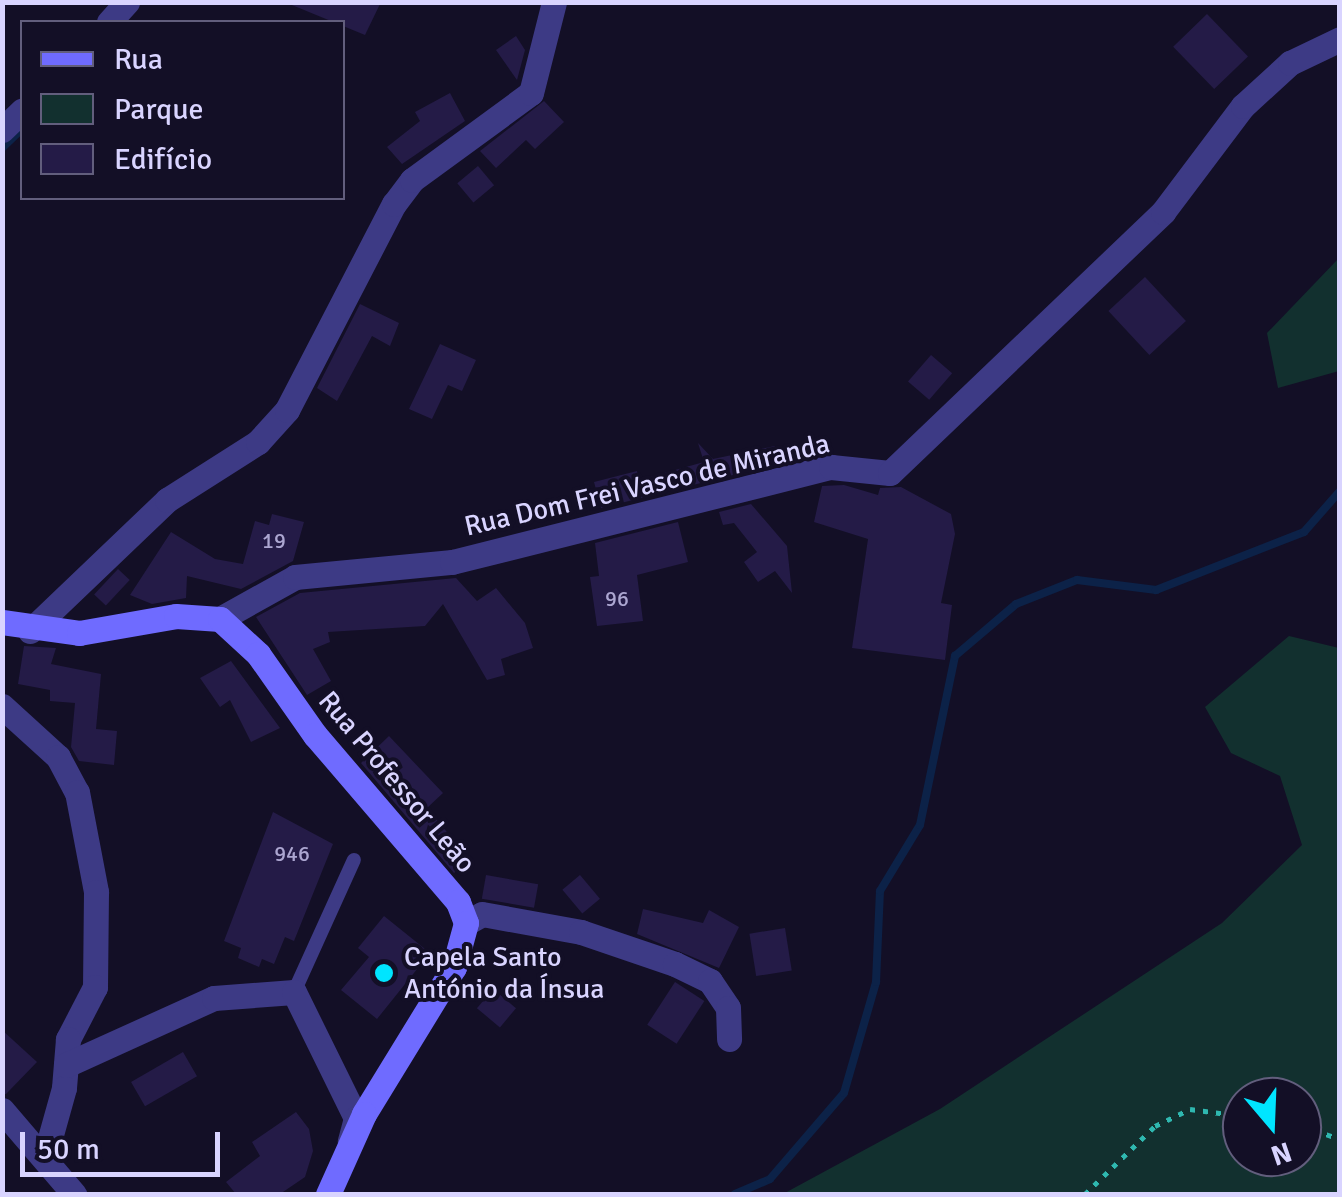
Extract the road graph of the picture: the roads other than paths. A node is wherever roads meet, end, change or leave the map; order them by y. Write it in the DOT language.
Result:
graph roads {
  1 [pos="554,2"];
  2 [pos="1340,39"];
  3 [pos="220,619"];
  4 [pos="2,622"];
  5 [pos="30,631"];
  6 [pos="2,706"];
  7 [pos="354,860"];
  8 [pos="466,923"];
  9 [pos="294,992"];
  10 [pos="729,1039"];
  11 [pos="66,1065"];
  12 [pos="2,1110"];
  13 [pos="348,1151"];
  14 [pos="44,1156"];
  15 [pos="74,1194"];
  16 [pos="328,1194"];
  1 -- 5 [label="street"];
  2 -- 3 [label="street, Rua Dom Frei Vasco de Miranda"];
  3 -- 5 [label="street"];
  3 -- 8 [label="street, Rua Professor Leão"];
  4 -- 5 [label="street"];
  6 -- 11 [label="street"];
  7 -- 9 [label="lane"];
  8 -- 10 [label="street"];
  8 -- 13 [label="street"];
  9 -- 11 [label="street"];
  9 -- 13 [label="street"];
  11 -- 14 [label="street"];
  12 -- 14 [label="street"];
  13 -- 16 [label="street"];
  14 -- 15 [label="street"];
}
